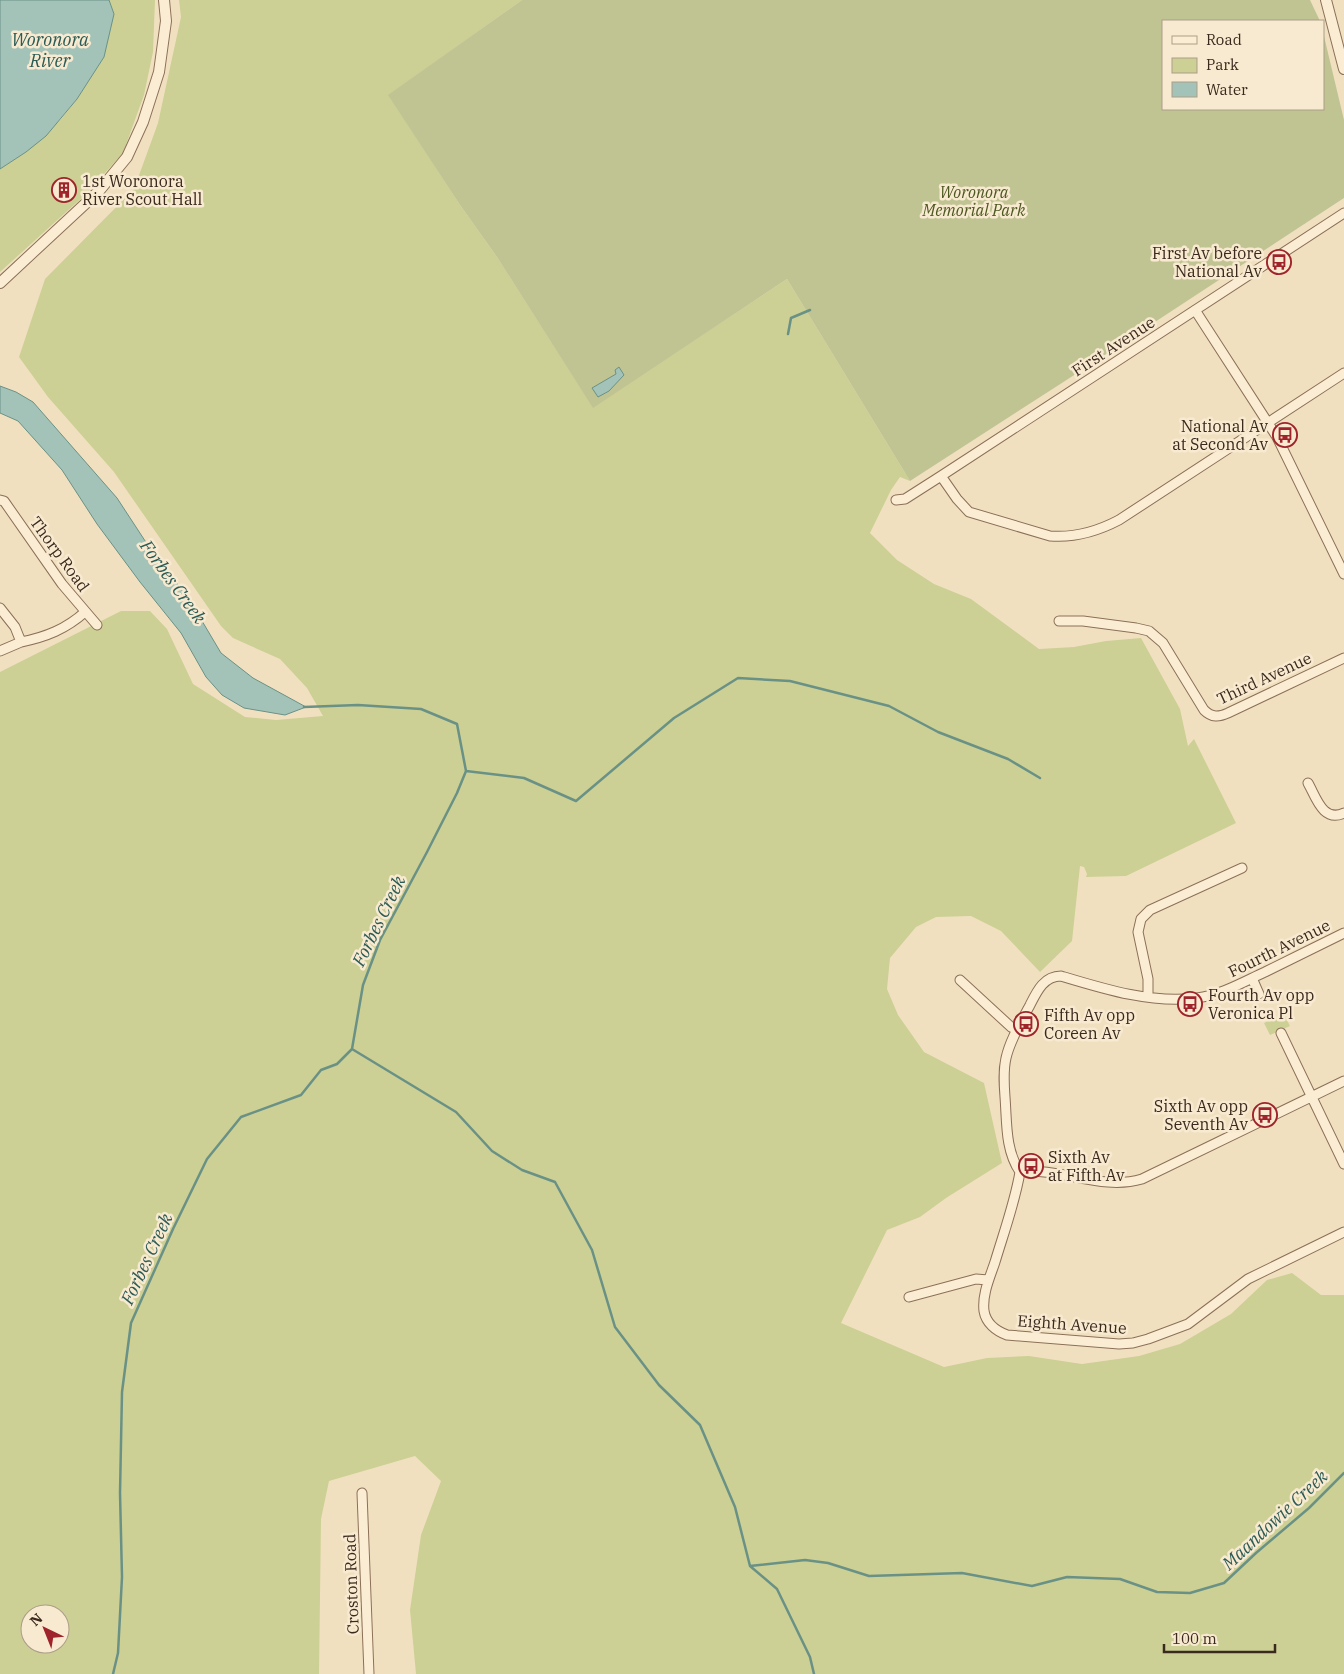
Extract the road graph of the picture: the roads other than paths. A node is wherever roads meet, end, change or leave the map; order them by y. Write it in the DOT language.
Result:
graph roads {
  1 [pos="164,0"];
  2 [pos="1326,0"];
  3 [pos="1344,69"];
  4 [pos="1344,213"];
  5 [pos="0,283"];
  6 [pos="1195,310"];
  7 [pos="1344,373"];
  8 [pos="1268,422"];
  9 [pos="941,476"];
  10 [pos="0,500"];
  11 [pos="902,502"];
  12 [pos="1344,574"];
  13 [pos="0,608"];
  14 [pos="85,612"];
  15 [pos="1058,621"];
  16 [pos="97,625"];
  17 [pos="21,642"];
  18 [pos="0,651"];
  19 [pos="1344,658"];
  20 [pos="1308,783"];
  21 [pos="1344,813"];
  22 [pos="1242,868"];
  23 [pos="1344,932"];
  24 [pos="1252,978"];
  25 [pos="960,980"];
  26 [pos="1259,994"];
  27 [pos="1148,996"];
  28 [pos="1017,1030"];
  29 [pos="1281,1033"];
  30 [pos="1344,1081"];
  31 [pos="1311,1097"];
  32 [pos="1344,1164"];
  33 [pos="1020,1172"];
  34 [pos="1344,1232"];
  35 [pos="988,1280"];
  36 [pos="909,1298"];
  37 [pos="362,1493"];
  38 [pos="369,1674"];
  1 -- 5 [label="street"];
  2 -- 3 [label="street"];
  4 -- 6 [label="street, First Avenue"];
  6 -- 8 [label="street"];
  6 -- 9 [label="street, First Avenue"];
  7 -- 8 [label="street"];
  8 -- 9 [label="street"];
  8 -- 12 [label="street"];
  9 -- 11 [label="street, First Avenue"];
  10 -- 14 [label="street, Thorp Road"];
  13 -- 17 [label="street"];
  14 -- 16 [label="street, Thorp Road"];
  14 -- 17 [label="street"];
  15 -- 19 [label="street, Third Avenue"];
  17 -- 18 [label="street"];
  20 -- 21 [label="street"];
  22 -- 27 [label="street"];
  23 -- 24 [label="street, Fourth Avenue"];
  24 -- 26 [label="street"];
  24 -- 27 [label="street, Fourth Avenue"];
  25 -- 28 [label="street"];
  27 -- 28 [label="street, Fourth Avenue"];
  28 -- 33 [label="street"];
  29 -- 31 [label="street"];
  30 -- 31 [label="street"];
  31 -- 32 [label="street"];
  31 -- 33 [label="street"];
  33 -- 35 [label="street, Eighth Avenue"];
  34 -- 35 [label="street, Eighth Avenue"];
  35 -- 36 [label="street"];
  37 -- 38 [label="street, Croston Road"];
}
